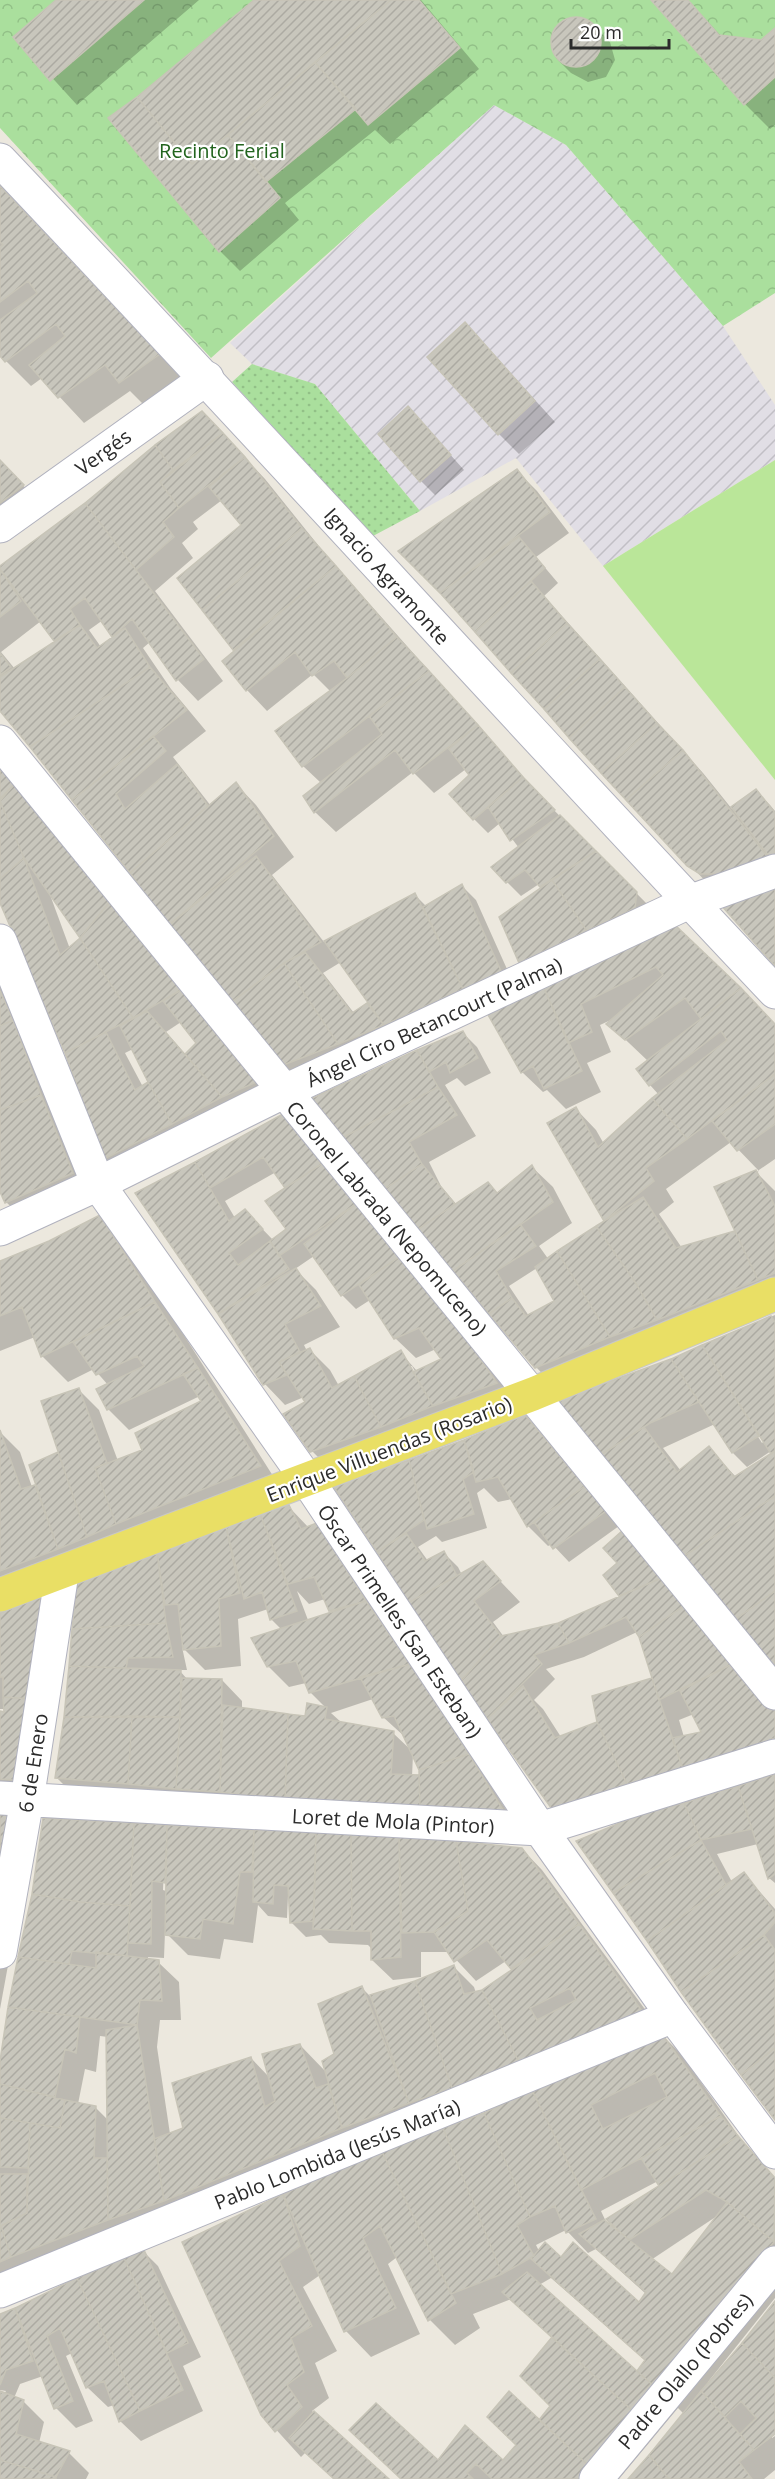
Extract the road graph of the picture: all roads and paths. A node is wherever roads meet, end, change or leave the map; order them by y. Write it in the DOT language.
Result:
graph roads {
  1 [pos="0,160"];
  2 [pos="207,378"];
  3 [pos="0,526"];
  4 [pos="0,742"];
  5 [pos="775,871"];
  6 [pos="689,902"];
  7 [pos="0,941"];
  8 [pos="775,992"];
  9 [pos="283,1092"];
  10 [pos="98,1184"];
  11 [pos="0,1229"];
  12 [pos="775,1294"];
  13 [pos="533,1394"];
  14 [pos="308,1481"];
  15 [pos="62,1573"];
  16 [pos="0,1595"];
  17 [pos="775,1693"];
  18 [pos="775,1756"];
  19 [pos="14,1799"];
  20 [pos="540,1829"];
  21 [pos="0,1952"];
  22 [pos="673,2016"];
  23 [pos="775,2152"];
  24 [pos="775,2263"];
  25 [pos="0,2291"];
  26 [pos="596,2479"];
  1 -- 2 [label="street, Ignacio Agramonte"];
  2 -- 3 [label="street, Vergés"];
  2 -- 6 [label="street, Ignacio Agramonte"];
  4 -- 9 [label="street, Coronel Labrada (Nepomuceno)"];
  5 -- 6 [label="street, Ángel Ciro Betancourt (Palma)"];
  6 -- 8 [label="street, Ignacio Agramonte"];
  6 -- 9 [label="street, Ángel Ciro Betancourt (Palma)"];
  7 -- 10 [label="street, Óscar Primelles (San Esteban)"];
  9 -- 10 [label="street, Ángel Ciro Betancourt (Palma)"];
  9 -- 13 [label="street, Coronel Labrada (Nepomuceno)"];
  10 -- 11 [label="street, Ángel Ciro Betancourt (Palma)"];
  10 -- 14 [label="street, Óscar Primelles (San Esteban)"];
  12 -- 13 [label="main road, Enrique Villuendas (Rosario)"];
  13 -- 14 [label="main road, Enrique Villuendas (Rosario)"];
  13 -- 17 [label="street, Coronel Labrada (Nepomuceno)"];
  14 -- 15 [label="main road, Enrique Villuendas (Rosario)"];
  14 -- 20 [label="street, Óscar Primelles (San Esteban)"];
  15 -- 16 [label="main road, Enrique Villuendas (Rosario)"];
  15 -- 19 [label="street, 6 de Enero"];
  18 -- 20 [label="street, Loret de Mola (Pintor)"];
  19 -- 20 [label="street, Loret de Mola (Pintor)"];
  19 -- 21 [label="street, 6 de Enero"];
  20 -- 22 [label="street, Óscar Primelles (San Esteban)"];
  22 -- 23 [label="street, Óscar Primelles (San Esteban)"];
  22 -- 25 [label="street, Pablo Lombida (Jesús María)"];
  24 -- 26 [label="street, Padre Olallo (Pobres)"];
}
